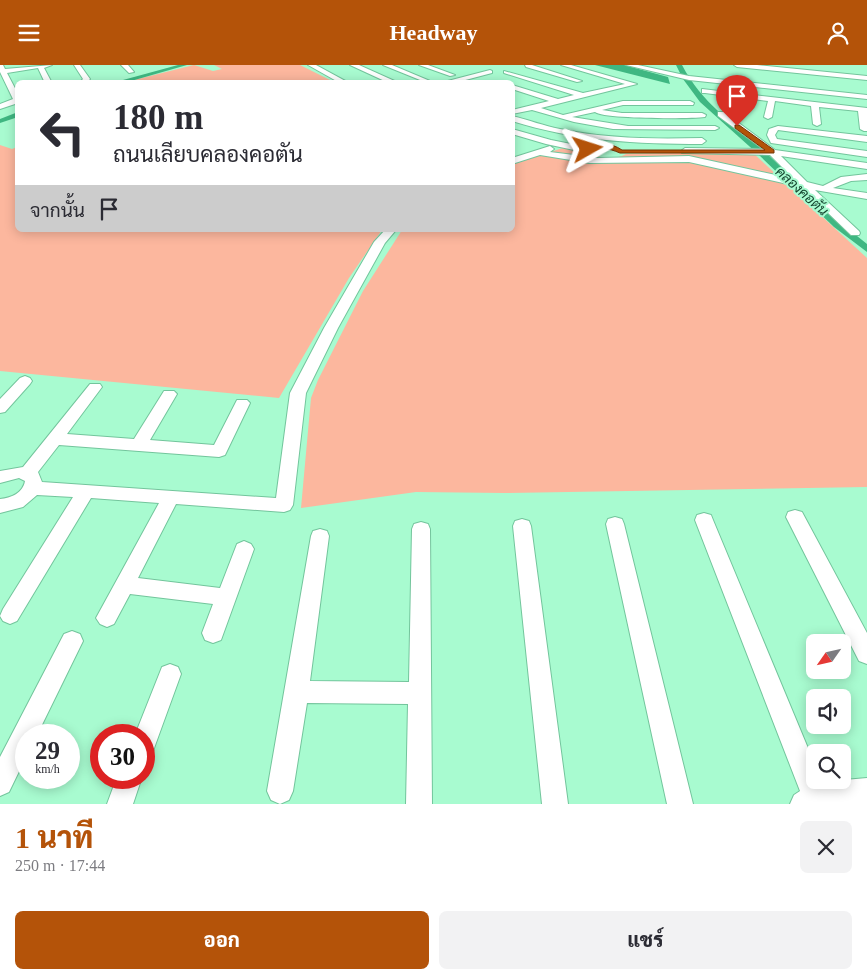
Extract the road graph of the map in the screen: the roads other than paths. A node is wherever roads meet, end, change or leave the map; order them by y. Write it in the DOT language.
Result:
graph roads {
  1 [pos="49,65"];
  2 [pos="77,65"];
  3 [pos="124,65"];
  4 [pos="311,65"];
  5 [pos="386,65"];
  6 [pos="422,65"];
  7 [pos="564,65"];
  8 [pos="628,65"];
  9 [pos="40,66"];
  10 [pos="347,66"];
  11 [pos="528,66"];
  12 [pos="769,67"];
  13 [pos="737,69"];
  14 [pos="322,71"];
  15 [pos="3,72"];
  16 [pos="131,72"];
  17 [pos="506,72"];
  18 [pos="452,75"];
  19 [pos="691,76"];
  20 [pos="766,76"];
  21 [pos="488,77"];
  22 [pos="867,78"];
  23 [pos="47,80"];
  24 [pos="87,80"];
  25 [pos="340,80"];
  26 [pos="387,80"];
  27 [pos="424,80"];
  28 [pos="466,80"];
  29 [pos="803,80"];
  30 [pos="583,82"];
  31 [pos="0,84"];
  32 [pos="592,84"];
  33 [pos="633,84"];
  34 [pos="644,87"];
  35 [pos="515,88"];
  36 [pos="613,91"];
  37 [pos="705,91"];
  38 [pos="635,93"];
  39 [pos="583,95"];
  40 [pos="15,96"];
  41 [pos="867,97"];
  42 [pos="714,99"];
  43 [pos="772,99"];
  44 [pos="15,101"];
  45 [pos="556,101"];
  46 [pos="623,103"];
  47 [pos="690,103"];
  48 [pos="515,104"];
  49 [pos="815,104"];
  50 [pos="0,107"];
  51 [pos="530,108"];
  52 [pos="592,110"];
  53 [pos="722,110"];
  54 [pos="865,110"];
  55 [pos="515,111"];
  56 [pos="702,115"];
  57 [pos="561,117"];
  58 [pos="768,117"];
  59 [pos="515,119"];
  60 [pos="817,124"];
  61 [pos="595,125"];
  62 [pos="715,128"];
  63 [pos="864,129"];
  64 [pos="515,132"];
  65 [pos="582,137"];
  66 [pos="867,139"];
  67 [pos="707,141"];
  68 [pos="564,145"];
  69 [pos="769,152"];
  70 [pos="540,153"];
  71 [pos="867,154"];
  72 [pos="515,160"];
  73 [pos="867,166"];
  74 [pos="867,177"];
  75 [pos="801,184"];
  76 [pos="824,189"];
  77 [pos="867,196"];
  78 [pos="389,232"];
  79 [pos="855,233"];
  80 [pos="25,381"];
  81 [pos="95,387"];
  82 [pos="169,394"];
  83 [pos="242,403"];
  84 [pos="0,408"];
  85 [pos="54,439"];
  86 [pos="139,445"];
  87 [pos="0,477"];
  88 [pos="30,481"];
  89 [pos="86,492"];
  90 [pos="172,497"];
  91 [pos="0,506"];
  92 [pos="795,517"];
  93 [pos="704,520"];
  94 [pos="615,523"];
  95 [pos="522,527"];
  96 [pos="421,529"];
  97 [pos="320,536"];
  98 [pos="244,549"];
  99 [pos="125,585"];
  100 [pos="226,597"];
  101 [pos="10,615"];
  102 [pos="107,618"];
  103 [pos="213,633"];
  104 [pos="72,641"];
  105 [pos="867,654"];
  106 [pos="170,674"];
  107 [pos="297,692"];
  108 [pos="420,693"];
  109 [pos="151,724"];
  110 [pos="0,783"];
  111 [pos="126,789"];
  112 [pos="280,791"];
  113 [pos="867,791"];
  114 [pos="812,801"];
  115 [pos="120,804"];
  116 [pos="419,804"];
  117 [pos="555,804"];
  118 [pos="680,804"];
  1 -- 9 [label="street"];
  2 -- 24 [label="street"];
  3 -- 16 [label="street"];
  4 -- 14 [label="street"];
  5 -- 27 [label="street"];
  6 -- 18 [label="street"];
  7 -- 33 [label="street"];
  8 -- 19 [label="street"];
  9 -- 15 [label="street"];
  9 -- 23 [label="street"];
  10 -- 14 [label="street"];
  10 -- 26 [label="street"];
  11 -- 30 [label="street"];
  12 -- 13 [label="street"];
  12 -- 20 [label="street"];
  12 -- 22 [label="street"];
  13 -- 20 [label="street"];
  14 -- 25 [label="street"];
  15 -- 31 [label="street"];
  15 -- 40 [label="street"];
  17 -- 39 [label="street"];
  19 -- 37 [label="street"];
  19 -- 41 [label="street"];
  20 -- 29 [label="street"];
  21 -- 28 [label="street"];
  32 -- 36 [label="street"];
  33 -- 34 [label="street"];
  33 -- 36 [label="street"];
  35 -- 45 [label="street"];
  36 -- 38 [label="street"];
  36 -- 39 [label="street"];
  36 -- 46 [label="street"];
  37 -- 42 [label="street"];
  37 -- 43 [label="street"];
  39 -- 45 [label="street"];
  43 -- 49 [label="street"];
  43 -- 58 [label="street"];
  44 -- 50 [label="street"];
  45 -- 51 [label="street"];
  46 -- 47 [label="street"];
  46 -- 52 [label="street"];
  48 -- 51 [label="street"];
  49 -- 54 [label="street"];
  49 -- 60 [label="street"];
  51 -- 55 [label="street"];
  51 -- 57 [label="street"];
  52 -- 56 [label="street"];
  52 -- 57 [label="street"];
  53 -- 69 [label="street"];
  54 -- 63 [label="street"];
  57 -- 61 [label="street"];
  59 -- 65 [label="street"];
  61 -- 62 [label="street"];
  61 -- 65 [label="street"];
  64 -- 68 [label="street"];
  65 -- 67 [label="street"];
  66 -- 71 [label="street"];
  68 -- 69 [label="street"];
  68 -- 70 [label="street"];
  69 -- 73 [label="street"];
  69 -- 75 [label="street"];
  70 -- 72 [label="street"];
  70 -- 75 [label="street"];
  74 -- 76 [label="street"];
  75 -- 76 [label="street"];
  75 -- 79 [label="street"];
  76 -- 77 [label="street"];
  78 -- 90 [label="street"];
  80 -- 84 [label="street"];
  81 -- 85 [label="street"];
  82 -- 86 [label="street"];
  83 -- 86 [label="street"];
  85 -- 86 [label="street"];
  85 -- 88 [label="street"];
  87 -- 88 [label="street"];
  88 -- 89 [label="street"];
  88 -- 91 [label="street"];
  89 -- 90 [label="street"];
  89 -- 101 [label="street"];
  90 -- 99 [label="street"];
  92 -- 105 [label="street"];
  93 -- 114 [label="street"];
  94 -- 118 [label="street"];
  95 -- 117 [label="street"];
  96 -- 108 [label="street"];
  97 -- 107 [label="street"];
  98 -- 100 [label="street"];
  99 -- 100 [label="street"];
  99 -- 102 [label="street"];
  100 -- 103 [label="street"];
  104 -- 110 [label="street"];
  106 -- 109 [label="street"];
  107 -- 108 [label="street"];
  107 -- 112 [label="street"];
  108 -- 116 [label="street"];
  111 -- 115 [label="street"];
  113 -- 114 [label="street"];
}
